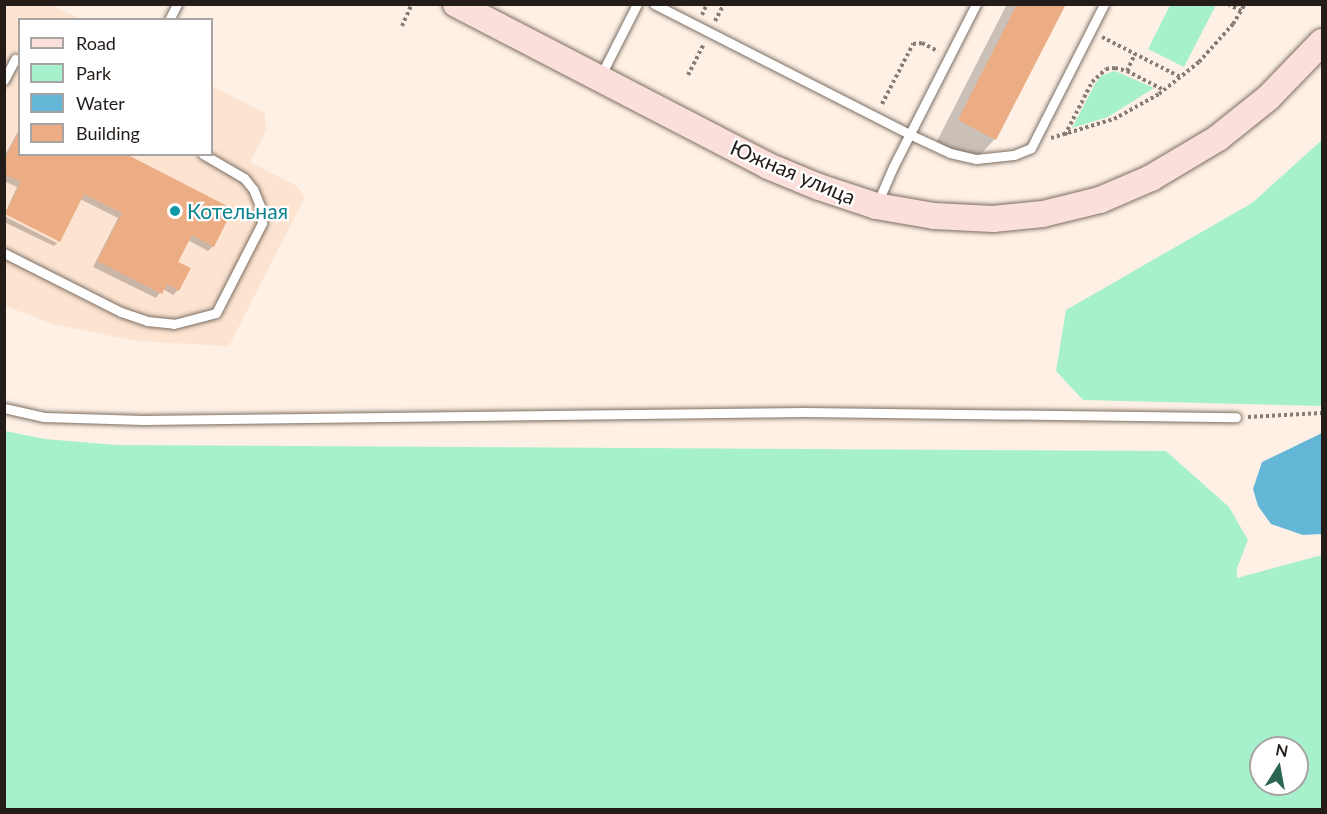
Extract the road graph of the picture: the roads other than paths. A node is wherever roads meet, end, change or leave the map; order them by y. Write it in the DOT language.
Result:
graph roads {
  1 [pos="177,4"];
  2 [pos="456,4"];
  3 [pos="637,4"];
  4 [pos="654,4"];
  5 [pos="976,4"];
  6 [pos="1104,4"];
  7 [pos="170,18"];
  8 [pos="1323,42"];
  9 [pos="4,54"];
  10 [pos="17,60"];
  11 [pos="599,79"];
  12 [pos="4,80"];
  13 [pos="909,134"];
  14 [pos="206,156"];
  15 [pos="876,206"];
  16 [pos="4,253"];
  17 [pos="4,408"];
  18 [pos="1236,417"];
  1 -- 7 [label="lane"];
  2 -- 11 [label="street, Южная улица"];
  3 -- 11 [label="lane"];
  4 -- 13 [label="lane"];
  5 -- 13 [label="lane"];
  6 -- 13 [label="lane"];
  8 -- 15 [label="street, Южная улица"];
  9 -- 10 [label="lane"];
  10 -- 12 [label="lane"];
  11 -- 15 [label="street, Южная улица"];
  13 -- 15 [label="lane"];
  14 -- 16 [label="lane"];
  17 -- 18 [label="lane"];
}
